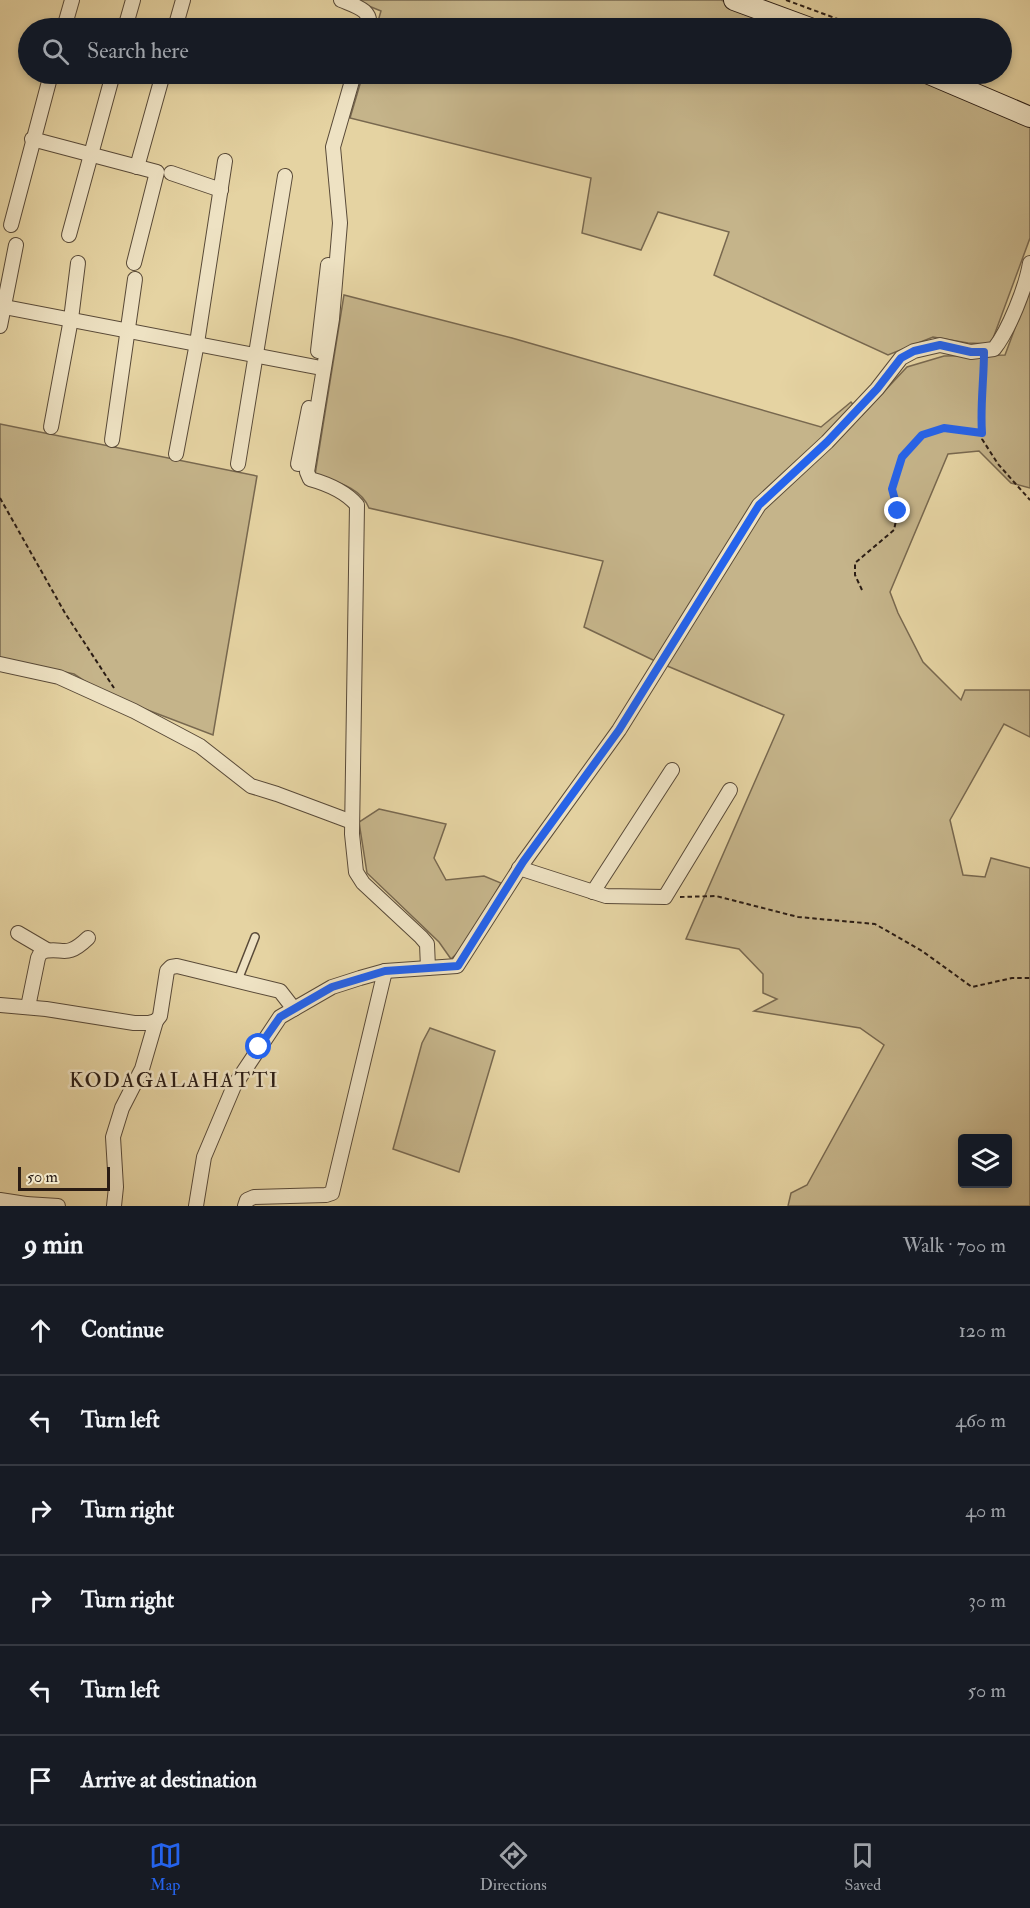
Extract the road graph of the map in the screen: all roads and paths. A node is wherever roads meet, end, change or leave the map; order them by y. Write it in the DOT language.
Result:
graph roads {
  1 [pos="72,0"];
  2 [pos="133,0"];
  3 [pos="183,0"];
  4 [pos="340,0"];
  5 [pos="734,0"];
  6 [pos="786,0"];
  7 [pos="67,18"];
  8 [pos="128,18"];
  9 [pos="178,18"];
  10 [pos="369,18"];
  11 [pos="783,18"];
  12 [pos="835,18"];
  13 [pos="48,84"];
  14 [pos="110,84"];
  15 [pos="160,84"];
  16 [pos="351,84"];
  17 [pos="952,84"];
  18 [pos="1030,117"];
  19 [pos="32,140"];
  20 [pos="91,155"];
  21 [pos="225,161"];
  22 [pos="137,166"];
  23 [pos="171,173"];
  24 [pos="285,176"];
  25 [pos="221,190"];
  26 [pos="10,225"];
  27 [pos="69,235"];
  28 [pos="16,245"];
  29 [pos="329,248"];
  30 [pos="1030,262"];
  31 [pos="78,263"];
  32 [pos="134,263"];
  33 [pos="135,279"];
  34 [pos="2,306"];
  35 [pos="71,319"];
  36 [pos="0,326"];
  37 [pos="129,330"];
  38 [pos="197,343"];
  39 [pos="984,352"];
  40 [pos="256,355"];
  41 [pos="316,367"];
  42 [pos="51,427"];
  43 [pos="982,433"];
  44 [pos="112,440"];
  45 [pos="176,454"];
  46 [pos="238,464"];
  47 [pos="298,464"];
  48 [pos="0,498"];
  49 [pos="1030,500"];
  50 [pos="862,590"];
  51 [pos="0,664"];
  52 [pos="127,708"];
  53 [pos="672,770"];
  54 [pos="730,790"];
  55 [pos="352,822"];
  56 [pos="519,868"];
  57 [pos="593,892"];
  58 [pos="665,897"];
  59 [pos="18,933"];
  60 [pos="255,937"];
  61 [pos="88,938"];
  62 [pos="47,950"];
  63 [pos="428,968"];
  64 [pos="385,971"];
  65 [pos="1030,978"];
  66 [pos="238,980"];
  67 [pos="0,1005"];
  68 [pos="28,1007"];
  69 [pos="294,1009"];
  70 [pos="156,1021"];
  71 [pos="0,1200"];
  72 [pos="25,1205"];
  73 [pos="58,1206"];
  74 [pos="114,1206"];
  75 [pos="196,1206"];
  76 [pos="244,1206"];
  1 -- 7 [label="street"];
  2 -- 8 [label="street"];
  3 -- 9 [label="street"];
  4 -- 10 [label="street"];
  5 -- 11 [label="street"];
  6 -- 12 [label="path"];
  13 -- 19 [label="street"];
  14 -- 20 [label="street"];
  15 -- 22 [label="street"];
  16 -- 55 [label="street"];
  17 -- 18 [label="street"];
  19 -- 20 [label="street"];
  19 -- 26 [label="street"];
  20 -- 22 [label="street"];
  20 -- 27 [label="street"];
  21 -- 25 [label="street"];
  22 -- 32 [label="street"];
  23 -- 25 [label="street"];
  24 -- 40 [label="street"];
  25 -- 38 [label="street"];
  28 -- 34 [label="street"];
  29 -- 41 [label="street"];
  30 -- 39 [label="street"];
  31 -- 35 [label="street"];
  33 -- 37 [label="street"];
  34 -- 35 [label="street"];
  34 -- 36 [label="street"];
  35 -- 37 [label="street"];
  35 -- 42 [label="street"];
  37 -- 38 [label="street"];
  37 -- 44 [label="street"];
  38 -- 40 [label="street"];
  38 -- 45 [label="street"];
  39 -- 43 [label="path"];
  39 -- 56 [label="street"];
  40 -- 41 [label="street"];
  40 -- 46 [label="street"];
  41 -- 47 [label="street"];
  43 -- 49 [label="path"];
  43 -- 50 [label="path"];
  48 -- 52 [label="path"];
  51 -- 52 [label="street"];
  52 -- 55 [label="street"];
  53 -- 57 [label="street"];
  54 -- 58 [label="street"];
  55 -- 63 [label="street"];
  56 -- 57 [label="street"];
  56 -- 63 [label="street"];
  57 -- 58 [label="street"];
  58 -- 65 [label="path"];
  59 -- 62 [label="street"];
  60 -- 66 [label="lane"];
  61 -- 62 [label="street"];
  62 -- 68 [label="street"];
  63 -- 64 [label="street"];
  64 -- 69 [label="street"];
  64 -- 76 [label="street"];
  66 -- 69 [label="street"];
  66 -- 70 [label="street"];
  67 -- 68 [label="street"];
  68 -- 70 [label="street"];
  69 -- 75 [label="street"];
  70 -- 74 [label="street"];
  71 -- 72 [label="street"];
  72 -- 73 [label="street"];
}
